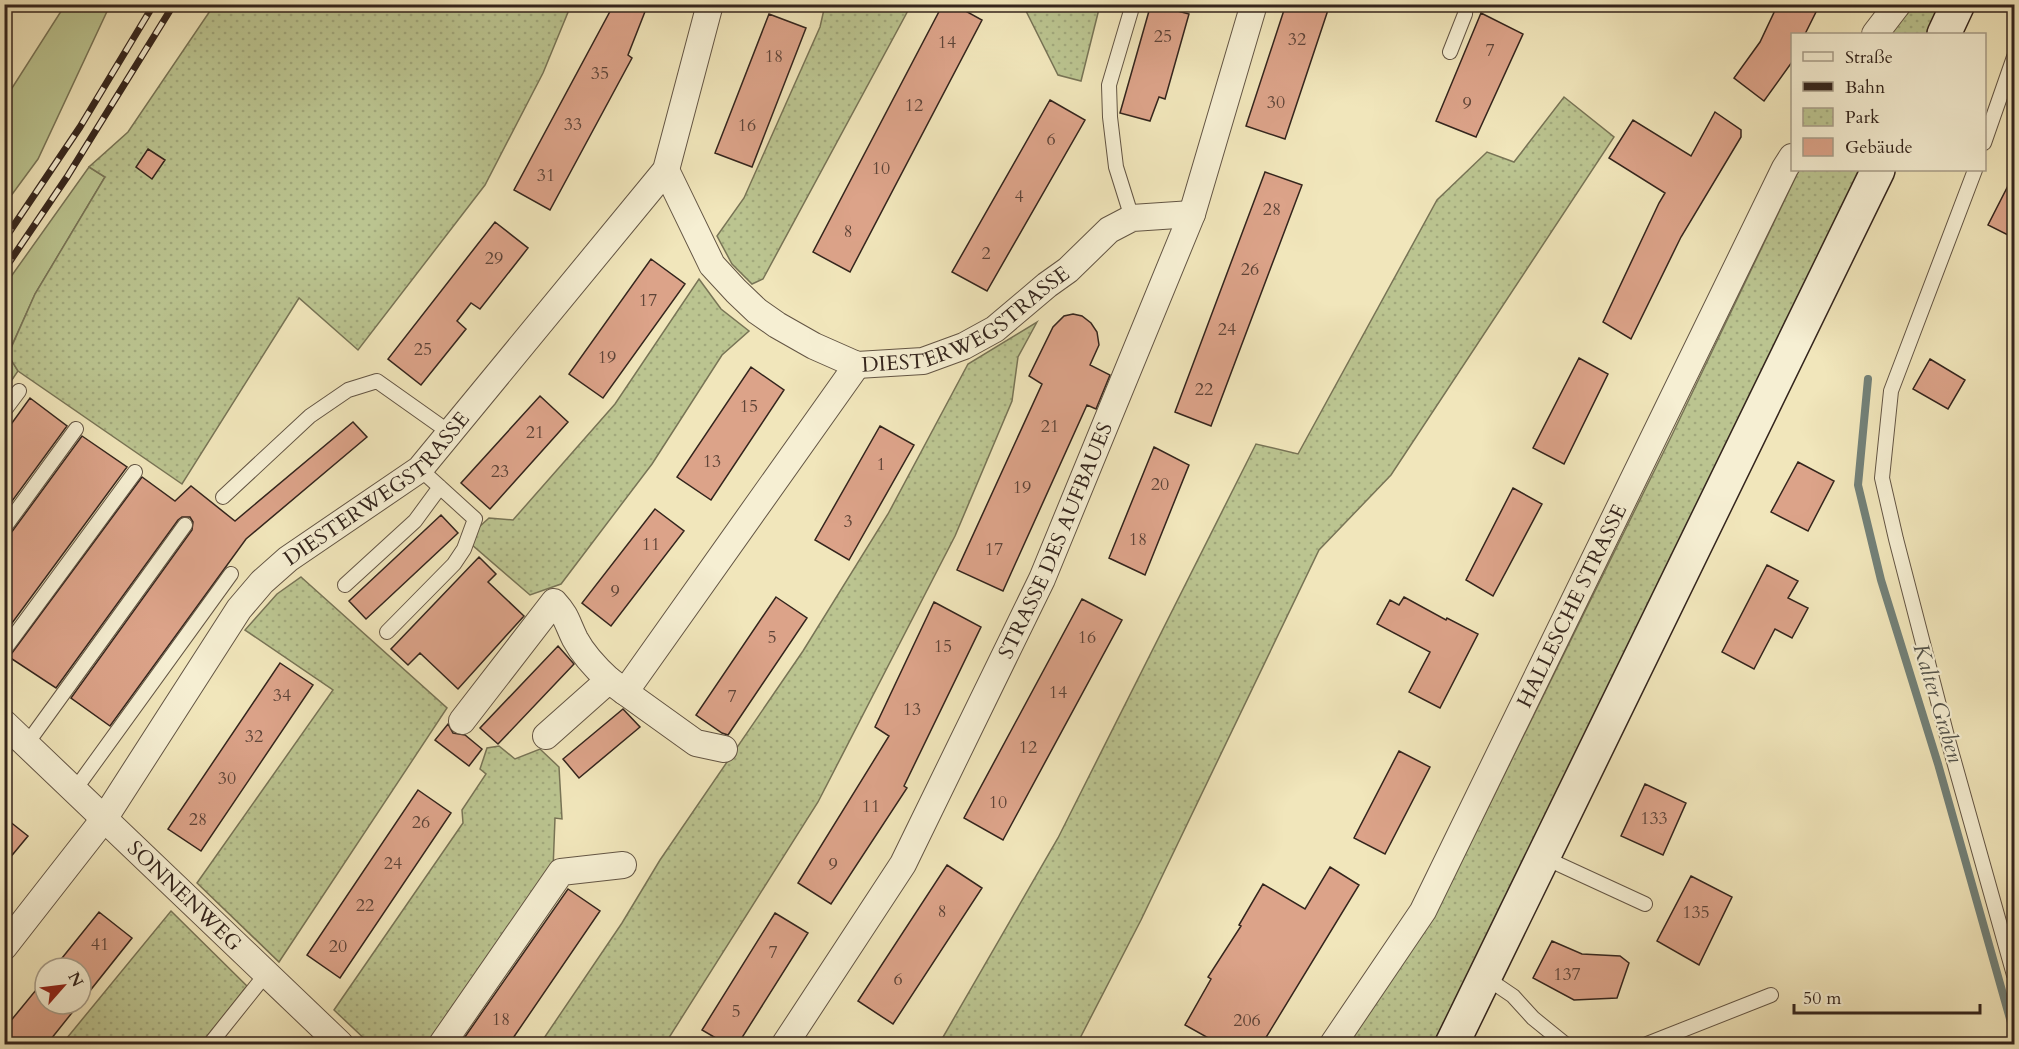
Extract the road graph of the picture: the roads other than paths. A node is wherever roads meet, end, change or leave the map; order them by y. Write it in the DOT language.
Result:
graph roads {
  1 [pos="710,4"];
  2 [pos="1133,4"];
  3 [pos="1254,4"];
  4 [pos="1466,4"];
  5 [pos="1898,4"];
  6 [pos="1958,4"];
  7 [pos="1876,33"];
  8 [pos="1944,33"];
  9 [pos="1450,52"];
  10 [pos="2014,57"];
  11 [pos="1986,137"];
  12 [pos="1791,159"];
  13 [pos="666,170"];
  14 [pos="1878,171"];
  15 [pos="1975,171"];
  16 [pos="1192,214"];
  17 [pos="1132,218"];
  18 [pos="857,364"];
  19 [pos="19,391"];
  20 [pos="4,411"];
  21 [pos="76,429"];
  22 [pos="449,432"];
  23 [pos="420,469"];
  24 [pos="135,472"];
  25 [pos="440,487"];
  26 [pos="223,497"];
  27 [pos="185,525"];
  28 [pos="4,528"];
  29 [pos="231,574"];
  30 [pos="345,585"];
  31 [pos="387,632"];
  32 [pos="4,650"];
  33 [pos="617,686"];
  34 [pos="462,721"];
  35 [pos="4,723"];
  36 [pos="546,736"];
  37 [pos="26,745"];
  38 [pos="724,749"];
  39 [pos="74,791"];
  40 [pos="104,819"];
  41 [pos="1543,857"];
  42 [pos="623,866"];
  43 [pos="1645,904"];
  44 [pos="4,947"];
  45 [pos="266,974"];
  46 [pos="2014,975"];
  47 [pos="1485,977"];
  48 [pos="1771,995"];
  49 [pos="210,1044"];
  50 [pos="340,1044"];
  51 [pos="442,1044"];
  52 [pos="785,1044"];
  53 [pos="1334,1044"];
  54 [pos="1452,1044"];
  55 [pos="1565,1044"];
  56 [pos="1647,1044"];
  1 -- 13 [label="street, DIESTERWEGSTRASSE"];
  2 -- 17 [label="lane"];
  3 -- 16 [label="street, STRASSE DES AUFBAUES"];
  4 -- 9 [label="lane"];
  5 -- 7 [label="street"];
  6 -- 8 [label="main road"];
  10 -- 11 [label="lane"];
  12 -- 53 [label="street, HALLESCHE STRASSE"];
  13 -- 18 [label="street, DIESTERWEGSTRASSE"];
  13 -- 22 [label="street, DIESTERWEGSTRASSE"];
  14 -- 41 [label="main road"];
  15 -- 46 [label="lane"];
  16 -- 17 [label="street, DIESTERWEGSTRASSE"];
  16 -- 52 [label="street, STRASSE DES AUFBAUES"];
  17 -- 18 [label="street, DIESTERWEGSTRASSE"];
  18 -- 33 [label="street"];
  19 -- 20 [label="lane"];
  21 -- 28 [label="lane"];
  22 -- 23 [label="street, DIESTERWEGSTRASSE"];
  22 -- 26 [label="lane"];
  23 -- 25 [label="lane"];
  23 -- 40 [label="street, DIESTERWEGSTRASSE"];
  24 -- 32 [label="lane"];
  25 -- 30 [label="lane"];
  25 -- 31 [label="lane"];
  27 -- 37 [label="lane"];
  29 -- 39 [label="lane"];
  33 -- 34 [label="street"];
  33 -- 36 [label="street"];
  33 -- 38 [label="street"];
  35 -- 37 [label="street, SONNENWEG"];
  37 -- 39 [label="street, SONNENWEG"];
  39 -- 40 [label="street, SONNENWEG"];
  40 -- 44 [label="street"];
  40 -- 45 [label="street, SONNENWEG"];
  41 -- 43 [label="lane"];
  41 -- 47 [label="main road"];
  42 -- 51 [label="street"];
  45 -- 49 [label="lane"];
  45 -- 50 [label="street, SONNENWEG"];
  47 -- 54 [label="main road"];
  47 -- 55 [label="lane"];
  48 -- 56 [label="lane"];
}
